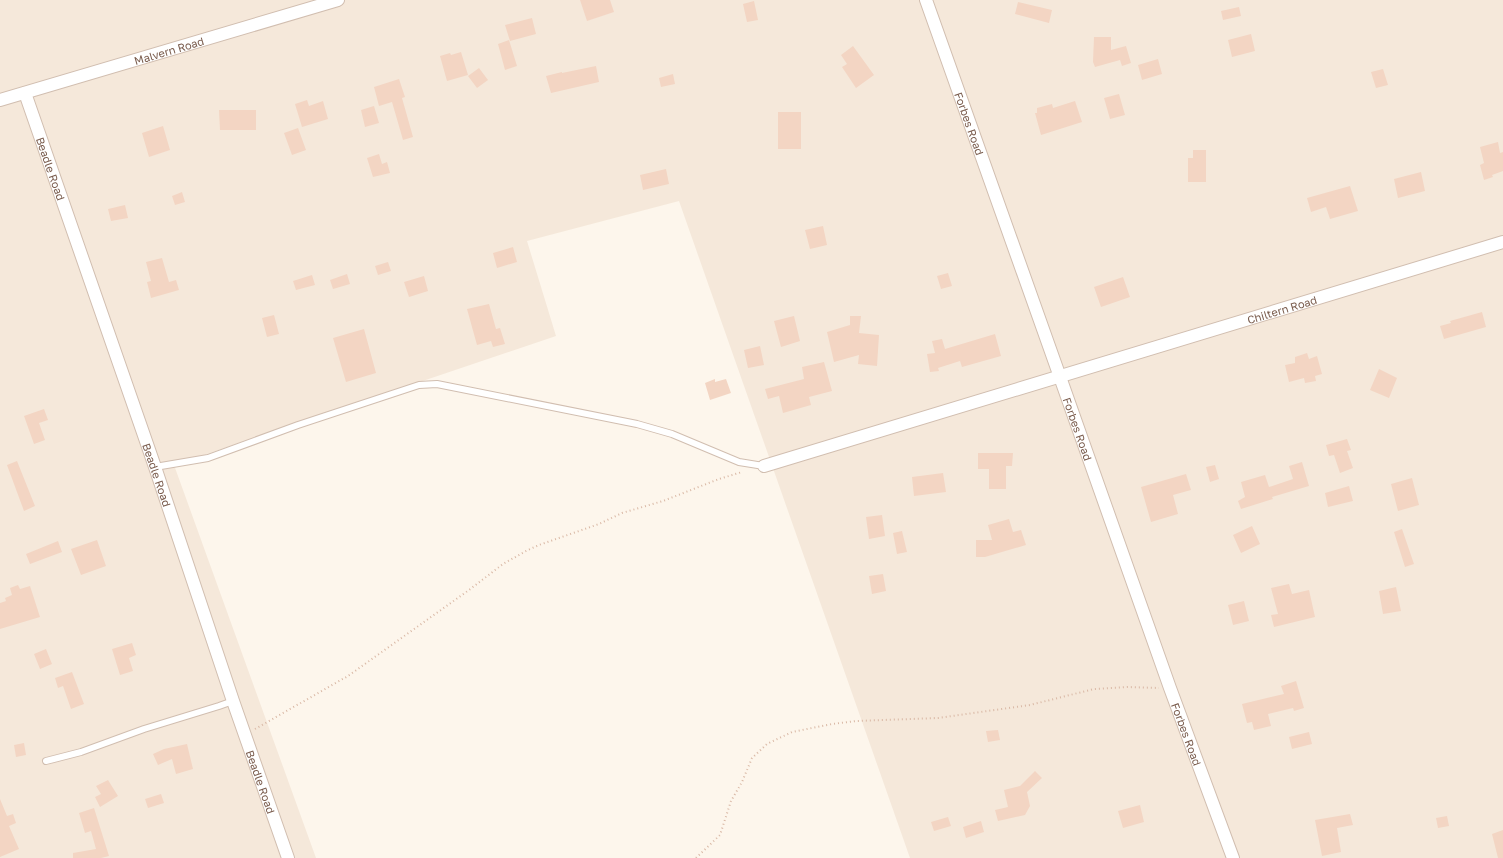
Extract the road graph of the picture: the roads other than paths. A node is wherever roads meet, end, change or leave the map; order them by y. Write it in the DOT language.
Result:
graph roads {
  1 [pos="338,0"];
  2 [pos="926,0"];
  3 [pos="25,93"];
  4 [pos="0,100"];
  5 [pos="1503,242"];
  6 [pos="1060,377"];
  7 [pos="764,466"];
  8 [pos="155,467"];
  9 [pos="233,701"];
  10 [pos="46,761"];
  11 [pos="288,858"];
  12 [pos="1232,858"];
  1 -- 3 [label="street, Malvern Road"];
  2 -- 6 [label="street, Forbes Road"];
  3 -- 4 [label="street, Malvern Road"];
  3 -- 8 [label="street, Beadle Road"];
  5 -- 6 [label="street, Chiltern Road"];
  6 -- 7 [label="street, Chiltern Road"];
  6 -- 12 [label="street, Forbes Road"];
  7 -- 8 [label="lane"];
  8 -- 9 [label="street, Beadle Road"];
  9 -- 10 [label="lane"];
  9 -- 11 [label="street, Beadle Road"];
}
